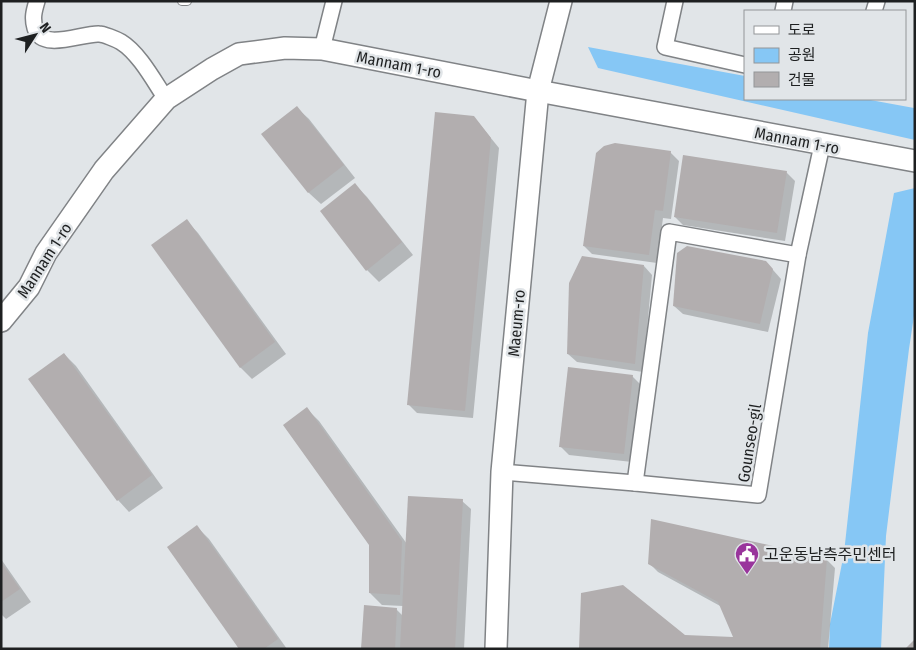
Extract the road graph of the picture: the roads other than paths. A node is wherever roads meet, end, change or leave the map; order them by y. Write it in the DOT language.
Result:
graph roads {
  1 [pos="37,1"];
  2 [pos="182,1"];
  3 [pos="187,1"];
  4 [pos="334,1"];
  5 [pos="561,1"];
  6 [pos="675,1"];
  7 [pos="322,49"];
  8 [pos="744,65"];
  9 [pos="538,91"];
  10 [pos="166,99"];
  11 [pos="822,145"];
  12 [pos="915,161"];
  13 [pos="798,255"];
  14 [pos="1,321"];
  15 [pos="502,472"];
  16 [pos="635,483"];
  17 [pos="496,649"];
  1 -- 10 [label="street"];
  2 -- 3 [label="lane"];
  4 -- 7 [label="street"];
  5 -- 9 [label="street, Maeum-ro"];
  6 -- 8 [label="street"];
  7 -- 9 [label="street, Mannam 1-ro"];
  7 -- 10 [label="street, Mannam 1-ro"];
  9 -- 11 [label="street, Mannam 1-ro"];
  9 -- 15 [label="street, Maeum-ro"];
  10 -- 14 [label="street, Mannam 1-ro"];
  11 -- 12 [label="street, Mannam 1-ro"];
  11 -- 13 [label="street, Gounseo-gil"];
  13 -- 16 [label="street, Gounseo-gil"];
  13 -- 16 [label="street"];
  15 -- 16 [label="street, Gounseo-gil"];
  15 -- 17 [label="street, Maeum-ro"];
}
